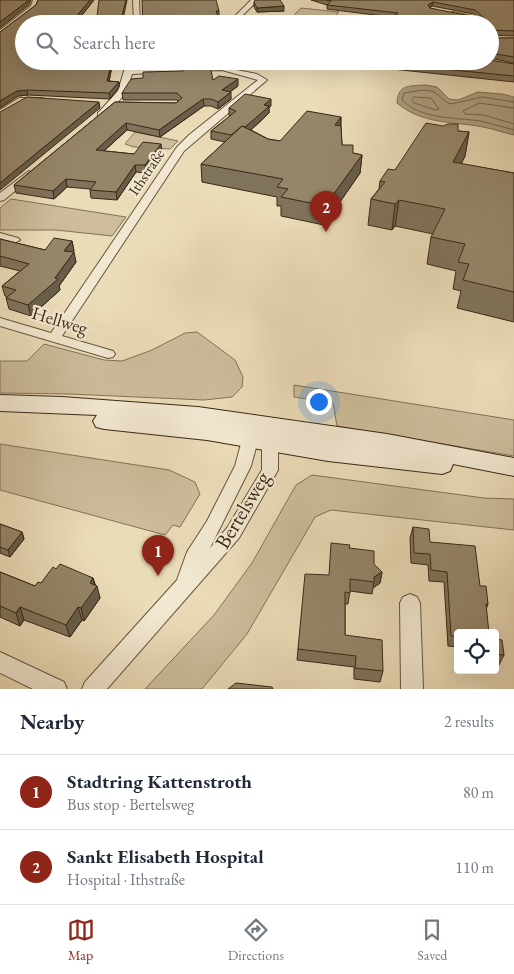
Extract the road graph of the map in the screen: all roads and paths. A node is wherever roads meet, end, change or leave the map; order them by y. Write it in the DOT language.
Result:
graph roads {
  1 [pos="36,0"];
  2 [pos="136,0"];
  3 [pos="255,0"];
  4 [pos="448,13"];
  5 [pos="24,15"];
  6 [pos="137,15"];
  7 [pos="239,15"];
  8 [pos="460,15"];
  9 [pos="15,22"];
  10 [pos="0,33"];
  11 [pos="162,70"];
  12 [pos="228,70"];
  13 [pos="130,72"];
  14 [pos="55,101"];
  15 [pos="99,104"];
  16 [pos="118,104"];
  17 [pos="0,114"];
  18 [pos="94,120"];
  19 [pos="39,166"];
  20 [pos="0,198"];
  21 [pos="0,236"];
  22 [pos="14,240"];
  23 [pos="0,322"];
  24 [pos="54,338"];
  25 [pos="108,354"];
  26 [pos="0,403"];
  27 [pos="0,412"];
  28 [pos="261,432"];
  29 [pos="514,467"];
  30 [pos="514,472"];
  31 [pos="186,584"];
  32 [pos="410,603"];
  33 [pos="0,662"];
  34 [pos="56,689"];
  35 [pos="93,689"];
  36 [pos="412,689"];
  1 -- 5 [label="street"];
  2 -- 6 [label="street"];
  3 -- 7 [label="street"];
  4 -- 8 [label="street"];
  9 -- 10 [label="street"];
  11 -- 13 [label="street"];
  12 -- 24 [label="street, Ithstraße"];
  13 -- 16 [label="street"];
  14 -- 17 [label="street"];
  15 -- 16 [label="street"];
  16 -- 18 [label="street"];
  19 -- 20 [label="street"];
  21 -- 22 [label="street"];
  23 -- 24 [label="street, Hellweg"];
  24 -- 25 [label="street, Hellweg"];
  26 -- 28 [label="main road"];
  27 -- 28 [label="main road"];
  28 -- 29 [label="main road"];
  28 -- 30 [label="main road"];
  28 -- 31 [label="street, Bertelsweg"];
  28 -- 31 [label="street, Bertelsweg"];
  31 -- 35 [label="street, Bertelsweg"];
  32 -- 36 [label="street"];
  33 -- 34 [label="street"];
}
